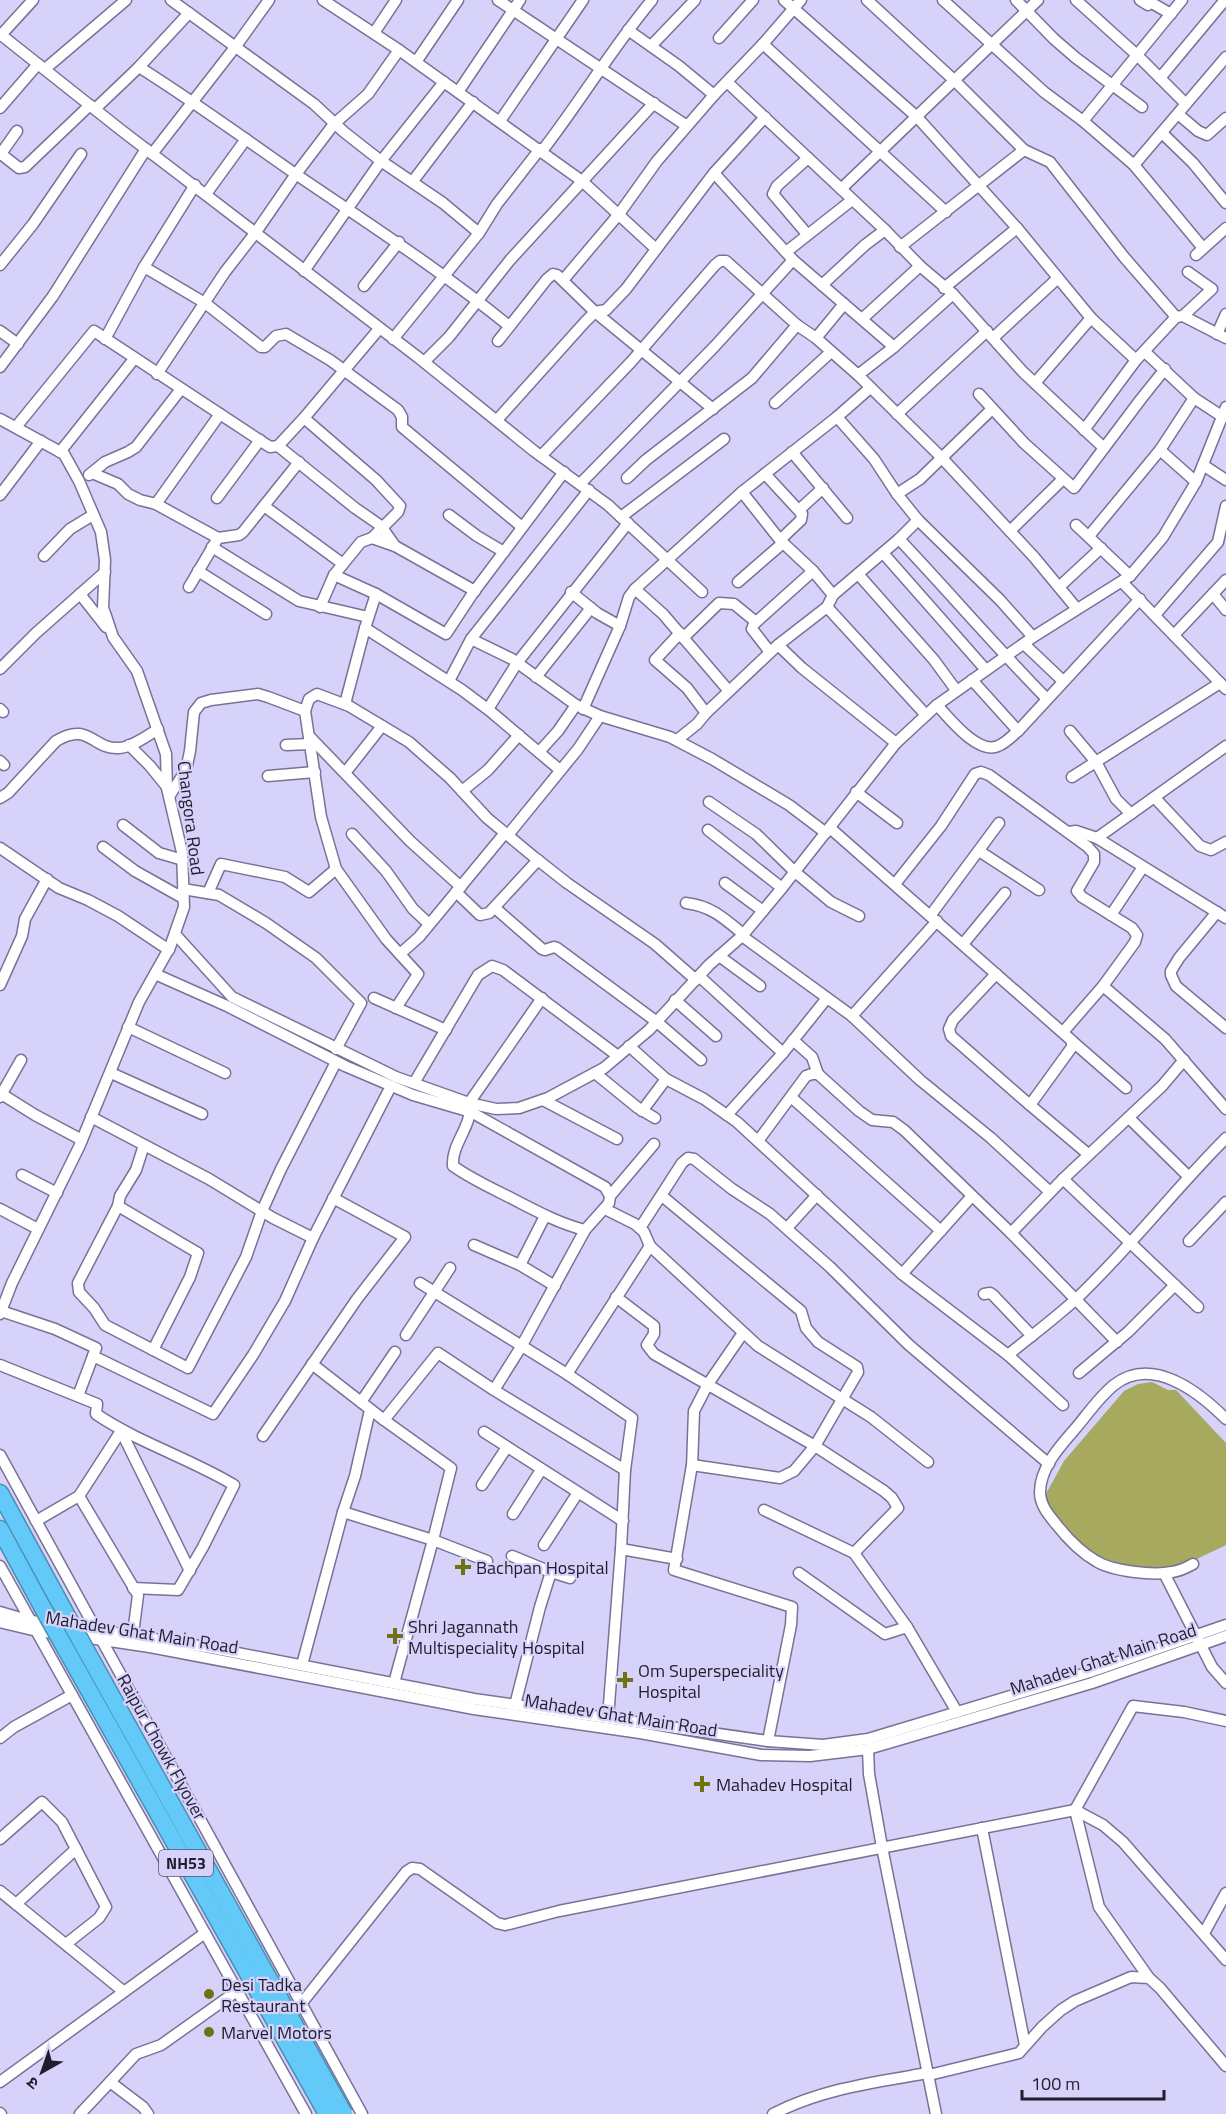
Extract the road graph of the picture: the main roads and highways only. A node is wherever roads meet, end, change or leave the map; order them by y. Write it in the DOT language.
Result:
graph roads {
  1 [pos="0,1493"];
  2 [pos="0,1529"];
  3 [pos="327,2114"];
  4 [pos="344,2114"];
  1 -- 4 [label="highway, Raipur Chowk Flyover / NH53, bridge"];
  2 -- 3 [label="highway, Raipur Chowk Flyover / NH53, bridge"];
}
